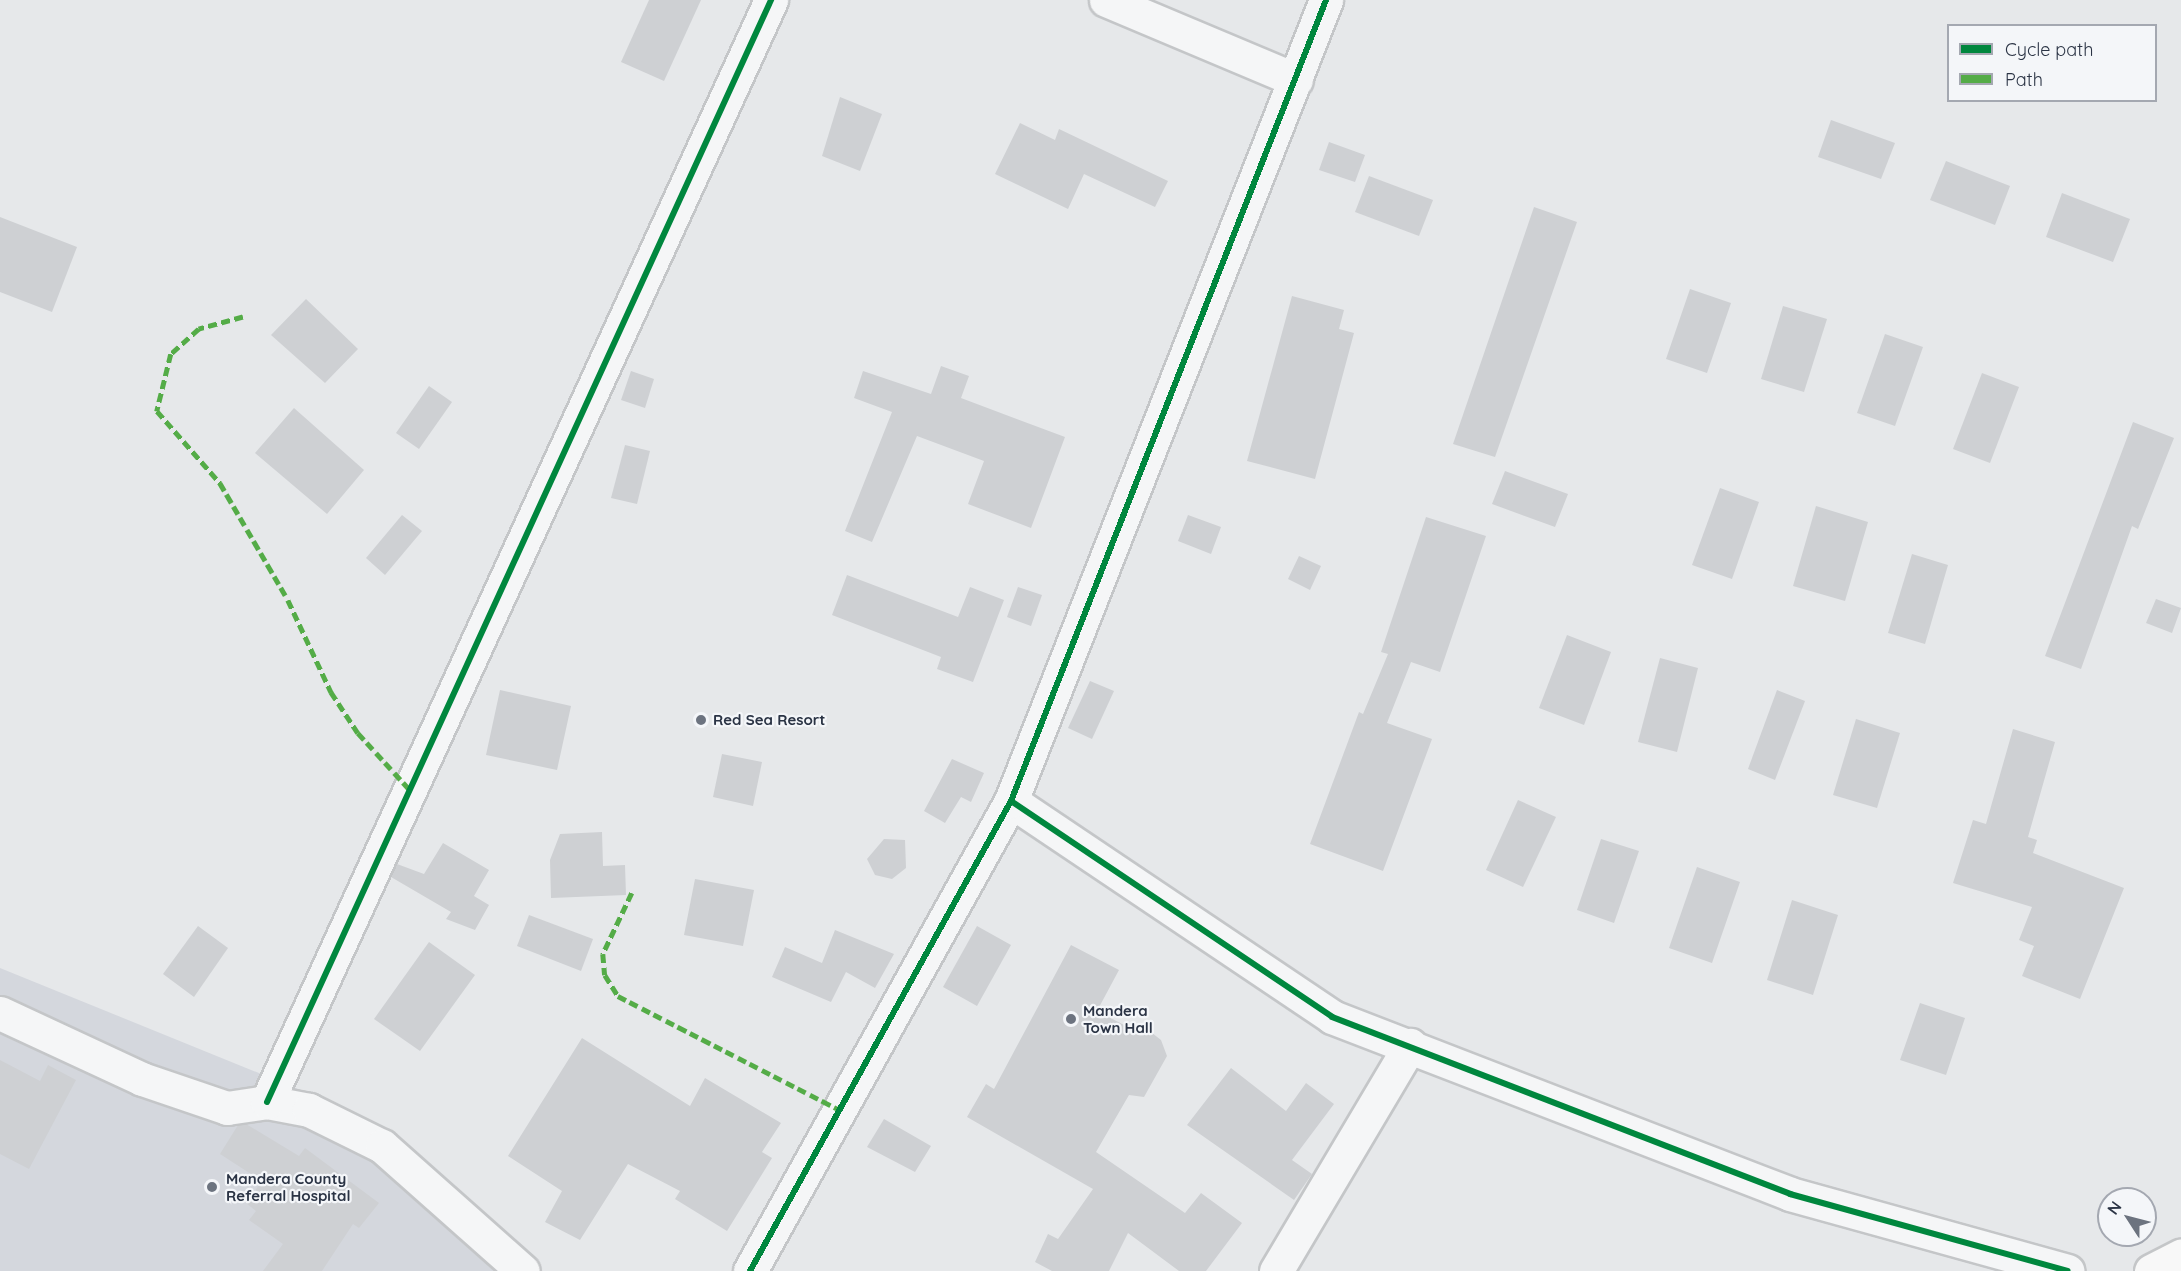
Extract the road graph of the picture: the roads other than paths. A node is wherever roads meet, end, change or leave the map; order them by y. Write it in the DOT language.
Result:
graph roads {
  1 [pos="771,0"];
  2 [pos="1106,0"];
  3 [pos="1326,0"];
  4 [pos="1296,80"];
  5 [pos="1011,801"];
  6 [pos="0,1013"];
  7 [pos="1410,1045"];
  8 [pos="267,1102"];
  9 [pos="2181,1256"];
  10 [pos="523,1271"];
  11 [pos="750,1271"];
  12 [pos="1276,1271"];
  13 [pos="2067,1271"];
  14 [pos="2151,1271"];
  1 -- 8 [label="street"];
  2 -- 4 [label="street"];
  3 -- 4 [label="street"];
  4 -- 5 [label="street"];
  5 -- 7 [label="street"];
  5 -- 11 [label="street"];
  6 -- 8 [label="street"];
  7 -- 12 [label="street"];
  7 -- 13 [label="street"];
  8 -- 10 [label="street"];
  9 -- 14 [label="highway"];
}
